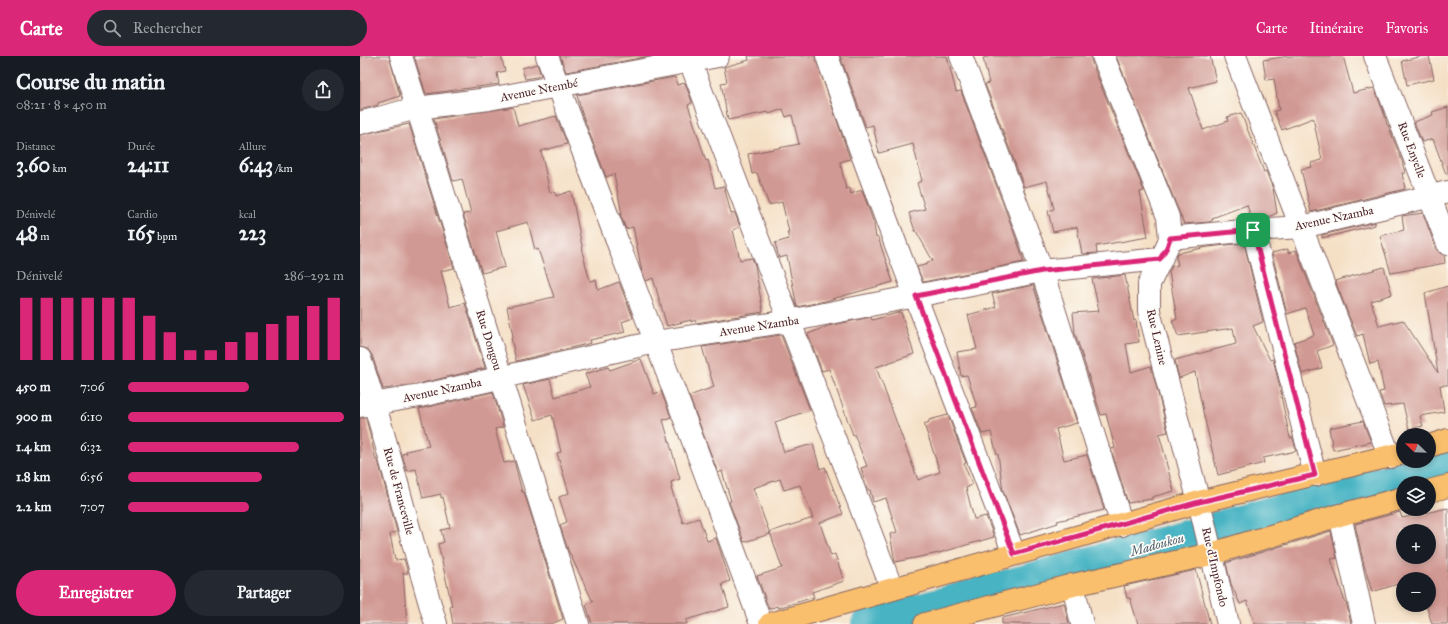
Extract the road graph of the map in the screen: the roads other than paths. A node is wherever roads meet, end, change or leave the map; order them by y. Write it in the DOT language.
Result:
graph roads {
  1 [pos="400,56"];
  2 [pos="547,56"];
  3 [pos="718,56"];
  4 [pos="827,56"];
  5 [pos="961,56"];
  6 [pos="1103,56"];
  7 [pos="1235,56"];
  8 [pos="1375,56"];
  9 [pos="689,59"];
  10 [pos="558,86"];
  11 [pos="417,108"];
  12 [pos="360,123"];
  13 [pos="1439,194"];
  14 [pos="1302,227"];
  15 [pos="1253,230"];
  16 [pos="1170,238"];
  17 [pos="1448,244"];
  18 [pos="1160,259"];
  19 [pos="1042,271"];
  20 [pos="916,296"];
  21 [pos="789,322"];
  22 [pos="655,342"];
  23 [pos="360,359"];
  24 [pos="500,378"];
  25 [pos="368,405"];
  26 [pos="1448,440"];
  27 [pos="1436,444"];
  28 [pos="1396,453"];
  29 [pos="1396,455"];
  30 [pos="1315,475"];
  31 [pos="1448,486"];
  32 [pos="1436,489"];
  33 [pos="1396,500"];
  34 [pos="1200,506"];
  35 [pos="1340,514"];
  36 [pos="1122,525"];
  37 [pos="1210,549"];
  38 [pos="1014,554"];
  39 [pos="1073,585"];
  40 [pos="892,589"];
  41 [pos="949,621"];
  42 [pos="436,624"];
  43 [pos="578,624"];
  44 [pos="761,624"];
  45 [pos="770,624"];
  46 [pos="925,624"];
  47 [pos="1082,624"];
  48 [pos="1228,624"];
  49 [pos="1364,624"];
  1 -- 11 [label="street, Rue Dongou"];
  2 -- 10 [label="street"];
  3 -- 9 [label="street, Avenue Ntembé"];
  4 -- 20 [label="street"];
  5 -- 19 [label="street"];
  6 -- 16 [label="street"];
  7 -- 14 [label="street"];
  8 -- 13 [label="street, Rue Enyelle"];
  9 -- 10 [label="street, Avenue Ntembé"];
  9 -- 21 [label="street"];
  10 -- 11 [label="street, Avenue Ntembé"];
  10 -- 22 [label="street"];
  11 -- 12 [label="street, Avenue Ntembé"];
  11 -- 24 [label="street, Rue Dongou"];
  13 -- 14 [label="street, Avenue Nzamba"];
  13 -- 17 [label="street, Rue Enyelle"];
  14 -- 15 [label="street, Avenue Nzamba"];
  14 -- 28 [label="street"];
  15 -- 16 [label="street, Avenue Nzamba"];
  15 -- 30 [label="street"];
  16 -- 18 [label="street, Rue Lenine"];
  18 -- 19 [label="street, Avenue Nzamba"];
  18 -- 34 [label="street, Rue Lenine"];
  19 -- 20 [label="street, Avenue Nzamba"];
  19 -- 36 [label="street"];
  20 -- 21 [label="street, Avenue Nzamba"];
  20 -- 38 [label="street"];
  21 -- 22 [label="street, Avenue Nzamba"];
  21 -- 40 [label="street"];
  22 -- 24 [label="street, Avenue Nzamba"];
  22 -- 44 [label="street"];
  23 -- 25 [label="street, Rue de Franceville"];
  24 -- 25 [label="street, Avenue Nzamba"];
  24 -- 43 [label="street, Rue Dongou"];
  25 -- 42 [label="street, Rue de Franceville"];
  26 -- 27 [label="main road"];
  29 -- 30 [label="main road"];
  30 -- 34 [label="main road"];
  31 -- 32 [label="main road"];
  33 -- 35 [label="main road"];
  34 -- 36 [label="main road"];
  34 -- 37 [label="street, Rue d'Impfondo"];
  35 -- 37 [label="main road"];
  35 -- 49 [label="street"];
  36 -- 38 [label="main road"];
  37 -- 39 [label="main road"];
  37 -- 48 [label="street, Rue d'Impfondo"];
  38 -- 40 [label="main road"];
  39 -- 41 [label="main road"];
  39 -- 47 [label="street"];
  40 -- 45 [label="main road"];
  41 -- 46 [label="main road"];
}
